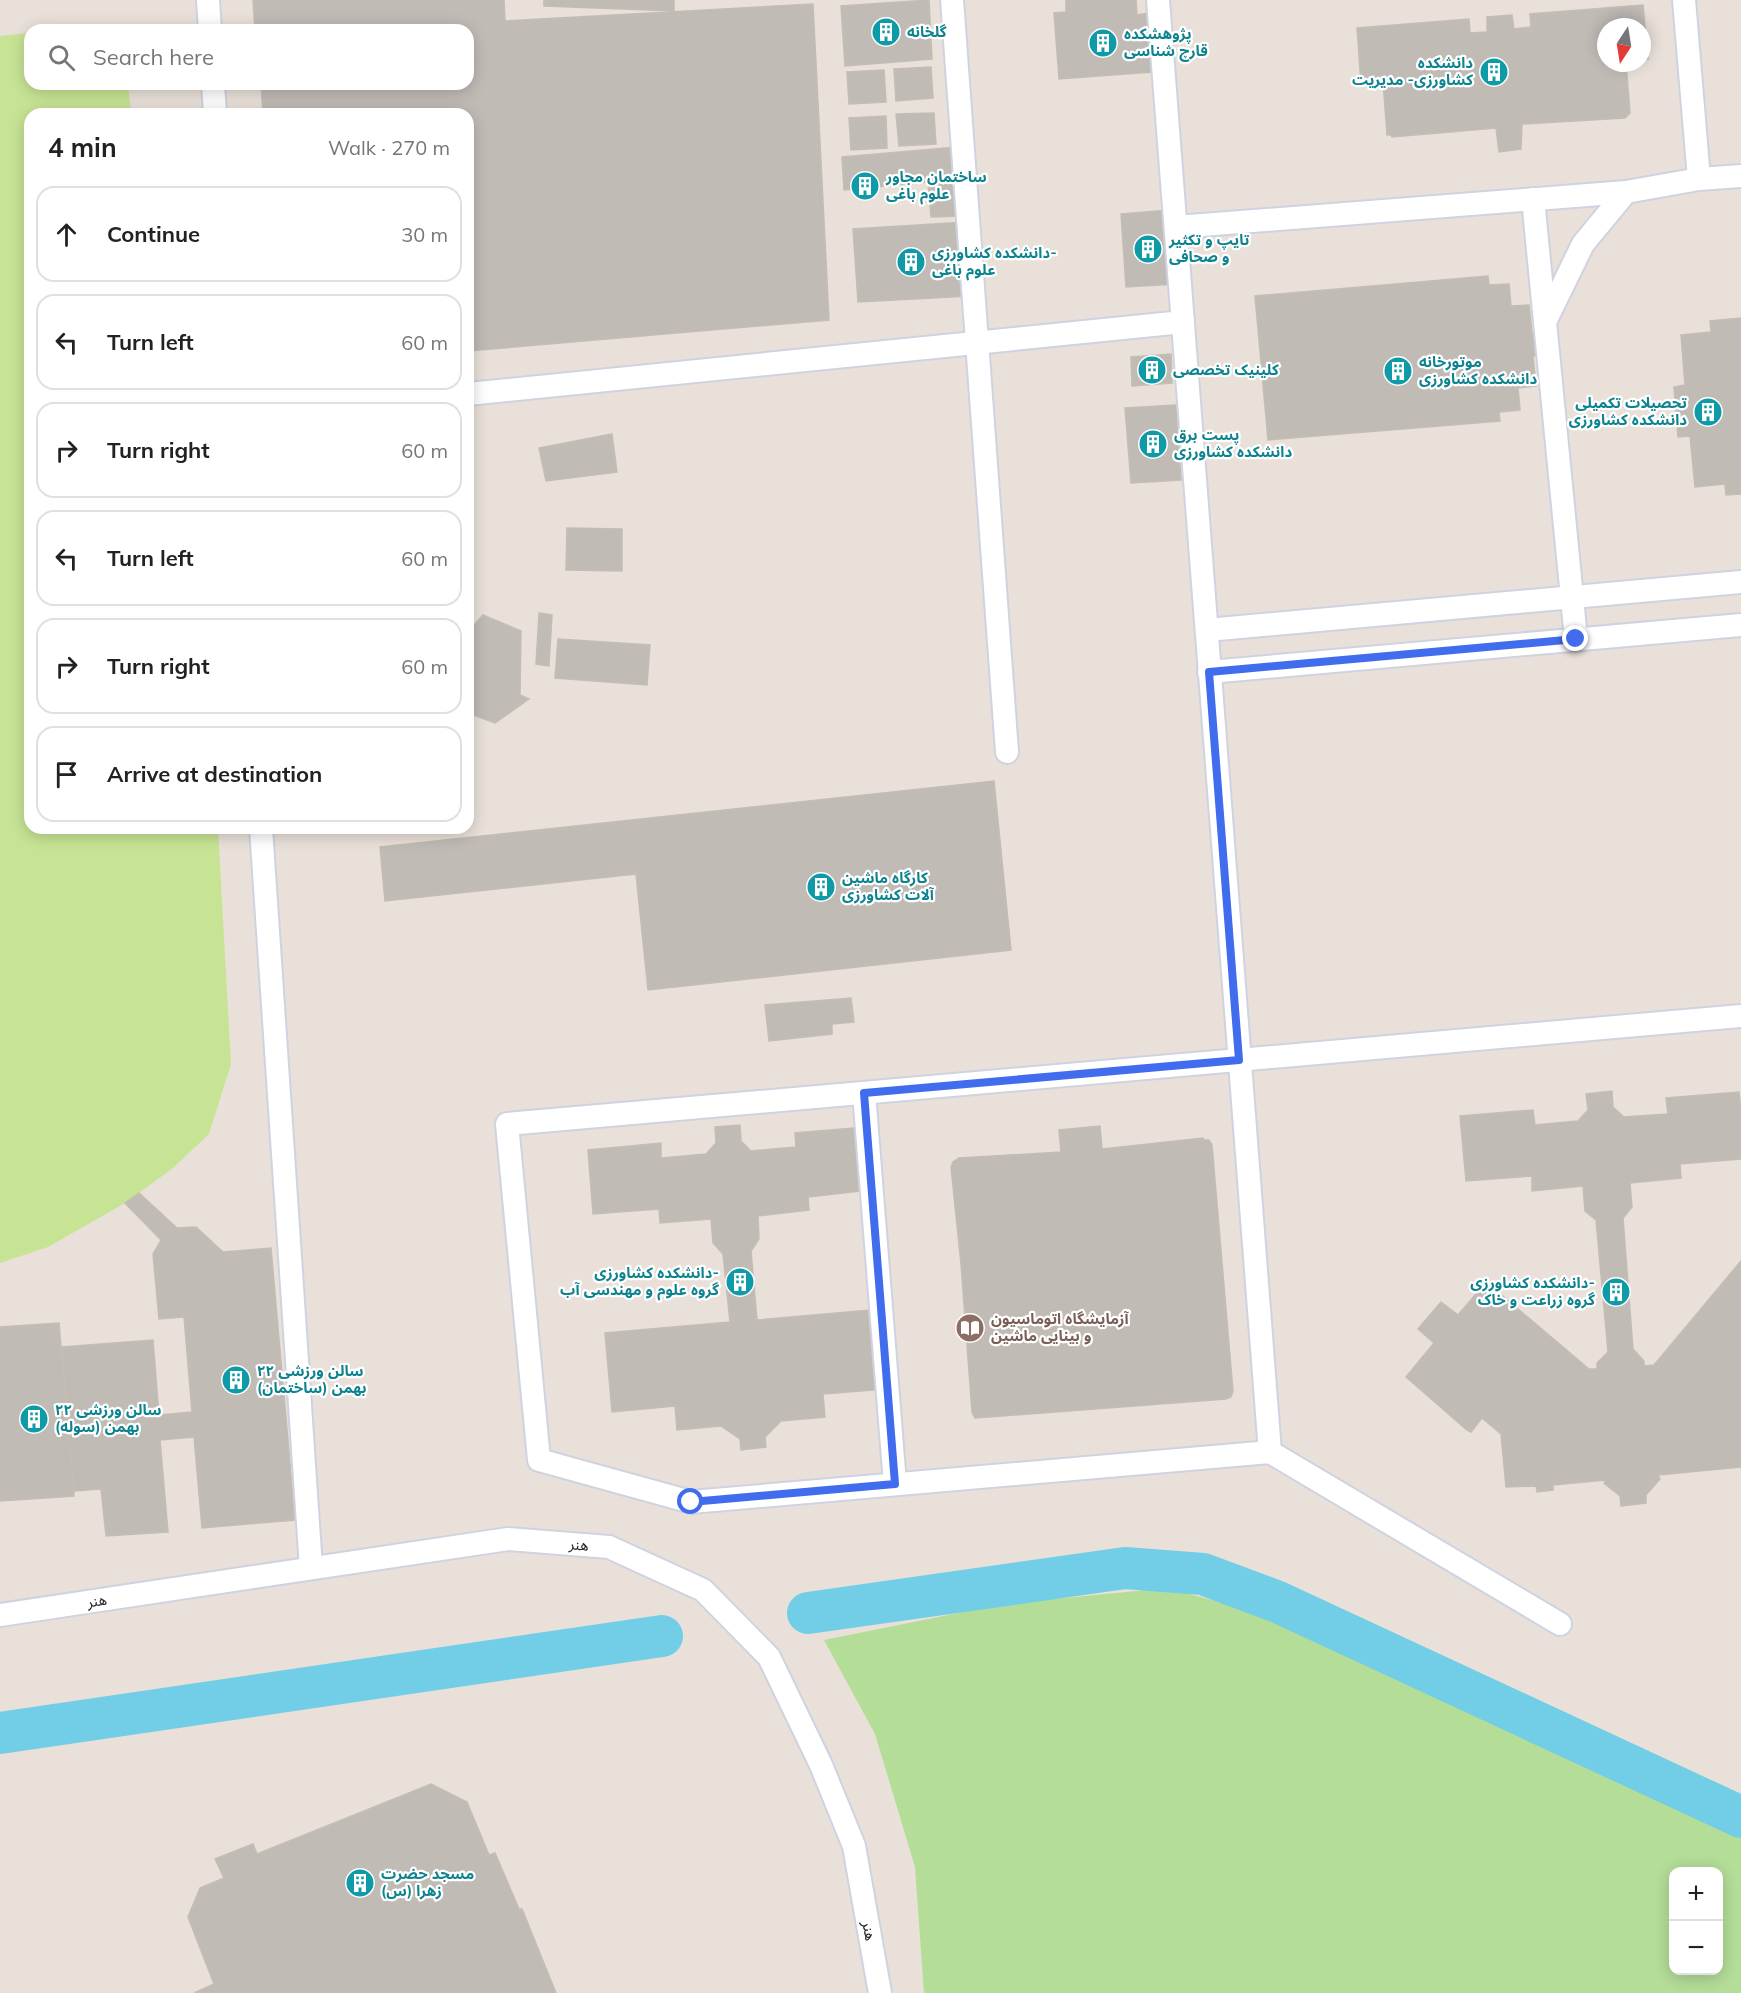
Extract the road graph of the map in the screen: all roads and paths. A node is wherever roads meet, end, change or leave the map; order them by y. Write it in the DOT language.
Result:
graph roads {
  1 [pos="208,0"];
  2 [pos="952,0"];
  3 [pos="1158,0"];
  4 [pos="1684,0"];
  5 [pos="210,24"];
  6 [pos="213,90"];
  7 [pos="215,108"];
  8 [pos="1741,176"];
  9 [pos="1699,178"];
  10 [pos="1626,192"];
  11 [pos="1533,199"];
  12 [pos="1176,227"];
  13 [pos="1183,322"];
  14 [pos="1545,324"];
  15 [pos="977,343"];
  16 [pos="474,393"];
  17 [pos="1741,582"];
  18 [pos="1571,597"];
  19 [pos="1741,625"];
  20 [pos="1207,630"];
  21 [pos="1576,639"];
  22 [pos="1209,672"];
  23 [pos="1007,752"];
  24 [pos="261,834"];
  25 [pos="1741,1016"];
  26 [pos="1239,1060"];
  27 [pos="864,1093"];
  28 [pos="1270,1452"];
  29 [pos="895,1484"];
  30 [pos="311,1568"];
  31 [pos="0,1616"];
  32 [pos="1560,1624"];
  33 [pos="880,1993"];
  1 -- 5 [label="lane"];
  2 -- 15 [label="lane"];
  3 -- 12 [label="lane"];
  4 -- 9 [label="lane"];
  6 -- 7 [label="lane"];
  8 -- 9 [label="lane"];
  9 -- 10 [label="lane"];
  10 -- 11 [label="lane"];
  10 -- 14 [label="lane"];
  11 -- 12 [label="lane"];
  11 -- 14 [label="lane"];
  12 -- 13 [label="lane"];
  13 -- 15 [label="lane"];
  13 -- 20 [label="lane"];
  14 -- 18 [label="lane"];
  15 -- 16 [label="lane"];
  15 -- 23 [label="lane"];
  17 -- 18 [label="lane"];
  18 -- 20 [label="lane"];
  18 -- 21 [label="lane"];
  19 -- 21 [label="lane"];
  20 -- 22 [label="lane"];
  21 -- 22 [label="lane"];
  22 -- 26 [label="lane"];
  24 -- 30 [label="lane"];
  25 -- 26 [label="lane"];
  26 -- 27 [label="lane"];
  26 -- 28 [label="lane"];
  27 -- 29 [label="lane"];
  27 -- 29 [label="lane"];
  28 -- 29 [label="lane"];
  28 -- 32 [label="lane"];
  30 -- 31 [label="lane, هنر"];
  30 -- 33 [label="lane, هنر"];
}
